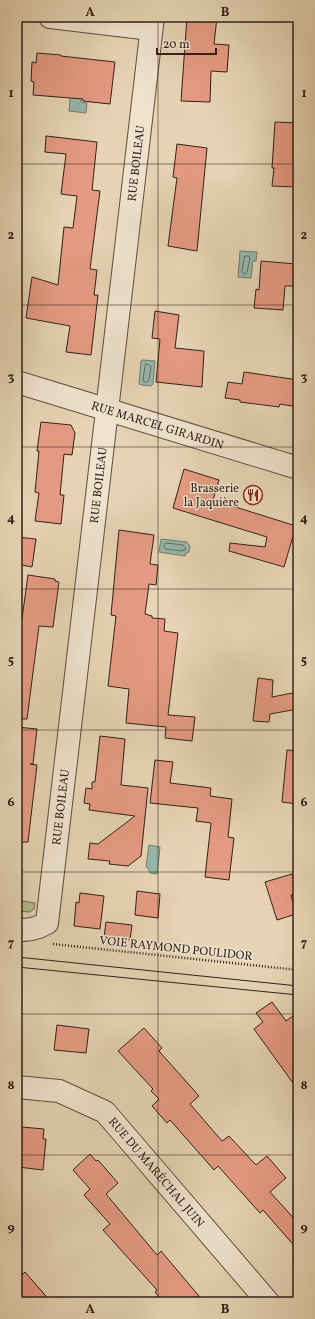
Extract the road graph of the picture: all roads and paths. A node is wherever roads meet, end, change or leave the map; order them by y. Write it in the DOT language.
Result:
graph roads {
  1 [pos="50,17"];
  2 [pos="152,23"];
  3 [pos="17,382"];
  4 [pos="107,409"];
  5 [pos="298,468"];
  6 [pos="17,930"];
  7 [pos="53,944"];
  8 [pos="298,970"];
  9 [pos="17,1086"];
  10 [pos="268,1302"];
  1 -- 2 [label="street"];
  2 -- 4 [label="street, RUE BOILEAU"];
  3 -- 4 [label="street, RUE MARCEL GIRARDIN"];
  4 -- 5 [label="street, RUE MARCEL GIRARDIN"];
  4 -- 6 [label="street, RUE BOILEAU"];
  7 -- 8 [label="path, VOIE RAYMOND POULIDOR"];
  9 -- 10 [label="street, RUE DU MARÉCHAL JUIN"];
}
